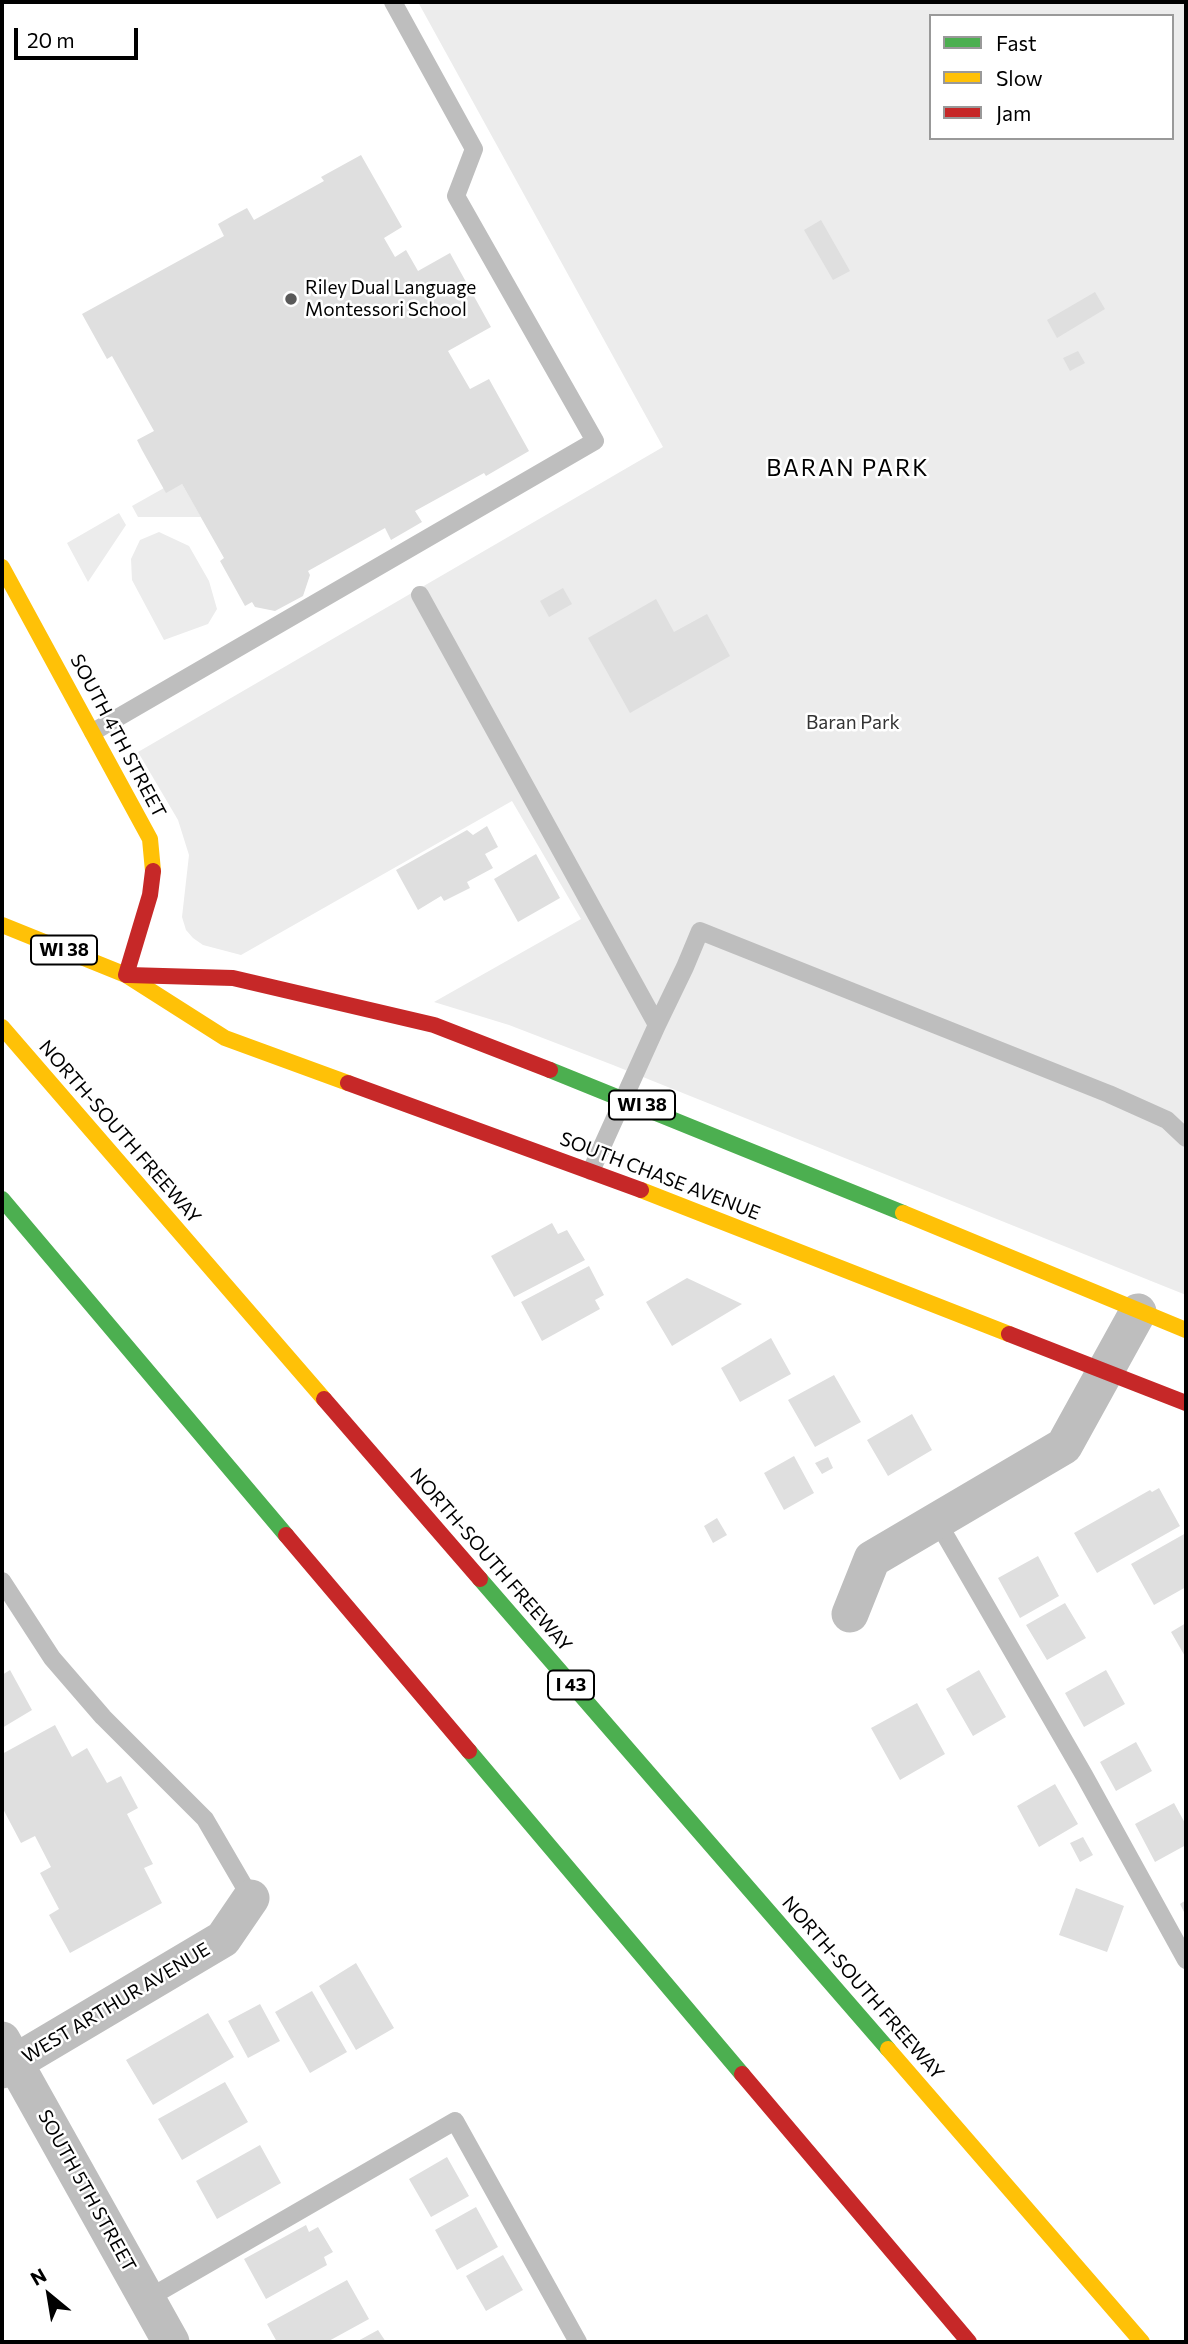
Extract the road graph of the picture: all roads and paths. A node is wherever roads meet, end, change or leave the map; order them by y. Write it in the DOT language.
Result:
graph roads {
  1 [pos="393,2"];
  2 [pos="2,567"];
  3 [pos="420,595"];
  4 [pos="93,732"];
  5 [pos="2,925"];
  6 [pos="126,975"];
  7 [pos="657,1025"];
  8 [pos="2,1027"];
  9 [pos="624,1098"];
  10 [pos="1186,1138"];
  11 [pos="591,1171"];
  12 [pos="2,1199"];
  13 [pos="1138,1312"];
  14 [pos="1186,1330"];
  15 [pos="1106,1370"];
  16 [pos="1186,1403"];
  17 [pos="937,1521"];
  18 [pos="2,1581"];
  19 [pos="850,1614"];
  20 [pos="251,1898"];
  21 [pos="1186,1960"];
  22 [pos="6,2058"];
  23 [pos="147,2299"];
  24 [pos="171,2342"];
  25 [pos="578,2342"];
  26 [pos="969,2342"];
  27 [pos="1142,2342"];
  1 -- 4 [label="lane"];
  2 -- 4 [label="main road, SOUTH 4TH STREET"];
  3 -- 7 [label="lane"];
  4 -- 6 [label="main road, SOUTH 4TH STREET"];
  5 -- 6 [label="main road, SOUTH CHASE AVENUE / WI 38"];
  6 -- 9 [label="main road, SOUTH CHASE AVENUE / WI 38"];
  6 -- 11 [label="main road, SOUTH CHASE AVENUE / WI 38"];
  7 -- 9 [label="lane"];
  7 -- 10 [label="lane"];
  8 -- 27 [label="main road, NORTH-SOUTH FREEWAY / I 43"];
  9 -- 11 [label="lane"];
  9 -- 13 [label="main road, SOUTH CHASE AVENUE / WI 38"];
  11 -- 15 [label="main road, SOUTH CHASE AVENUE / WI 38"];
  12 -- 26 [label="main road"];
  13 -- 14 [label="main road, SOUTH CHASE AVENUE / WI 38"];
  13 -- 15 [label="street"];
  15 -- 16 [label="main road, SOUTH CHASE AVENUE / WI 38"];
  15 -- 17 [label="street"];
  17 -- 19 [label="street"];
  17 -- 21 [label="lane"];
  18 -- 20 [label="lane"];
  20 -- 22 [label="street, WEST ARTHUR AVENUE"];
  22 -- 23 [label="street, SOUTH 5TH STREET"];
  23 -- 24 [label="street, SOUTH 5TH STREET"];
  23 -- 25 [label="lane"];
}
